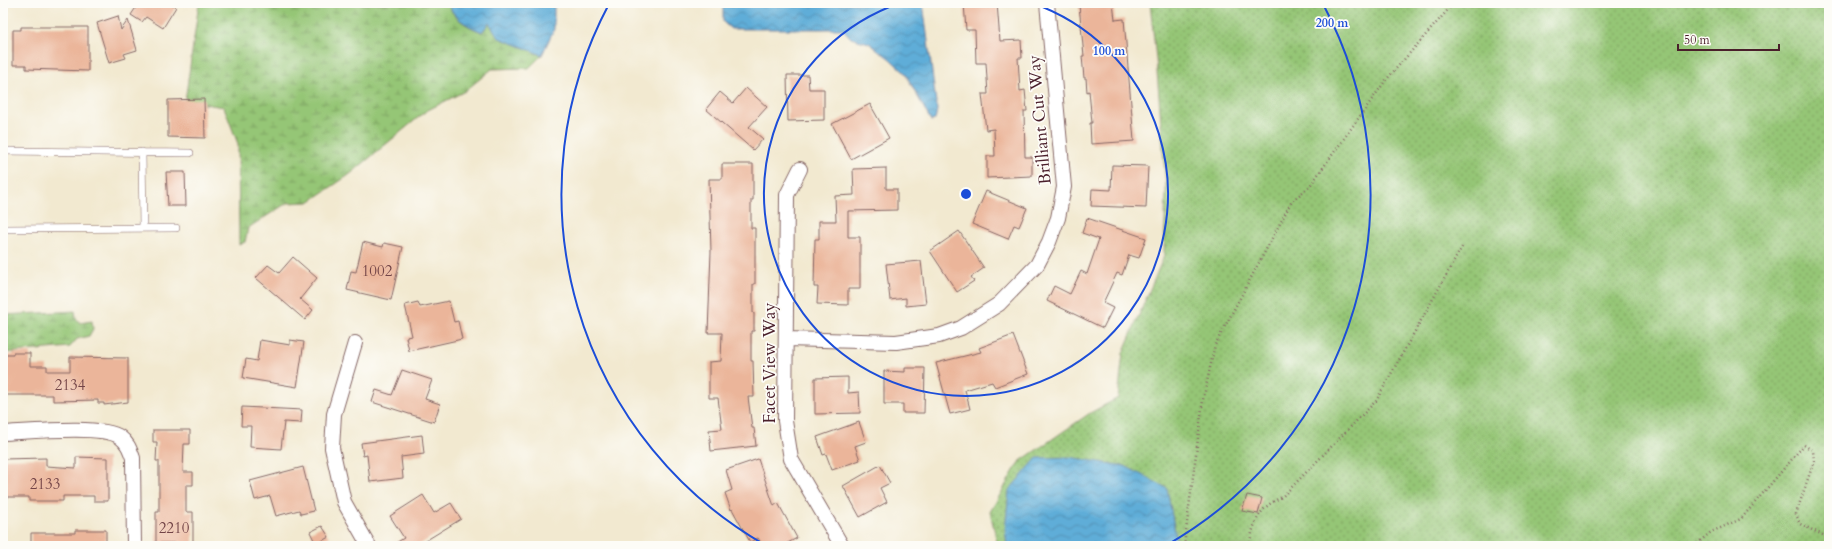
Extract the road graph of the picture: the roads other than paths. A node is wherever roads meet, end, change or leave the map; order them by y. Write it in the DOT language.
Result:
graph roads {
  1 [pos="1047,3"];
  2 [pos="3,151"];
  3 [pos="142,152"];
  4 [pos="190,153"];
  5 [pos="800,169"];
  6 [pos="143,228"];
  7 [pos="176,228"];
  8 [pos="3,229"];
  9 [pos="786,339"];
  10 [pos="355,343"];
  11 [pos="3,433"];
  12 [pos="134,546"];
  13 [pos="369,546"];
  14 [pos="842,546"];
  1 -- 9 [label="street, Brilliant Cut Way"];
  2 -- 3 [label="lane"];
  3 -- 4 [label="lane"];
  3 -- 6 [label="lane"];
  5 -- 9 [label="street, Facet View Way"];
  6 -- 7 [label="lane"];
  6 -- 8 [label="lane"];
  9 -- 14 [label="street, Facet View Way"];
  10 -- 13 [label="street"];
  11 -- 12 [label="street"];
}
